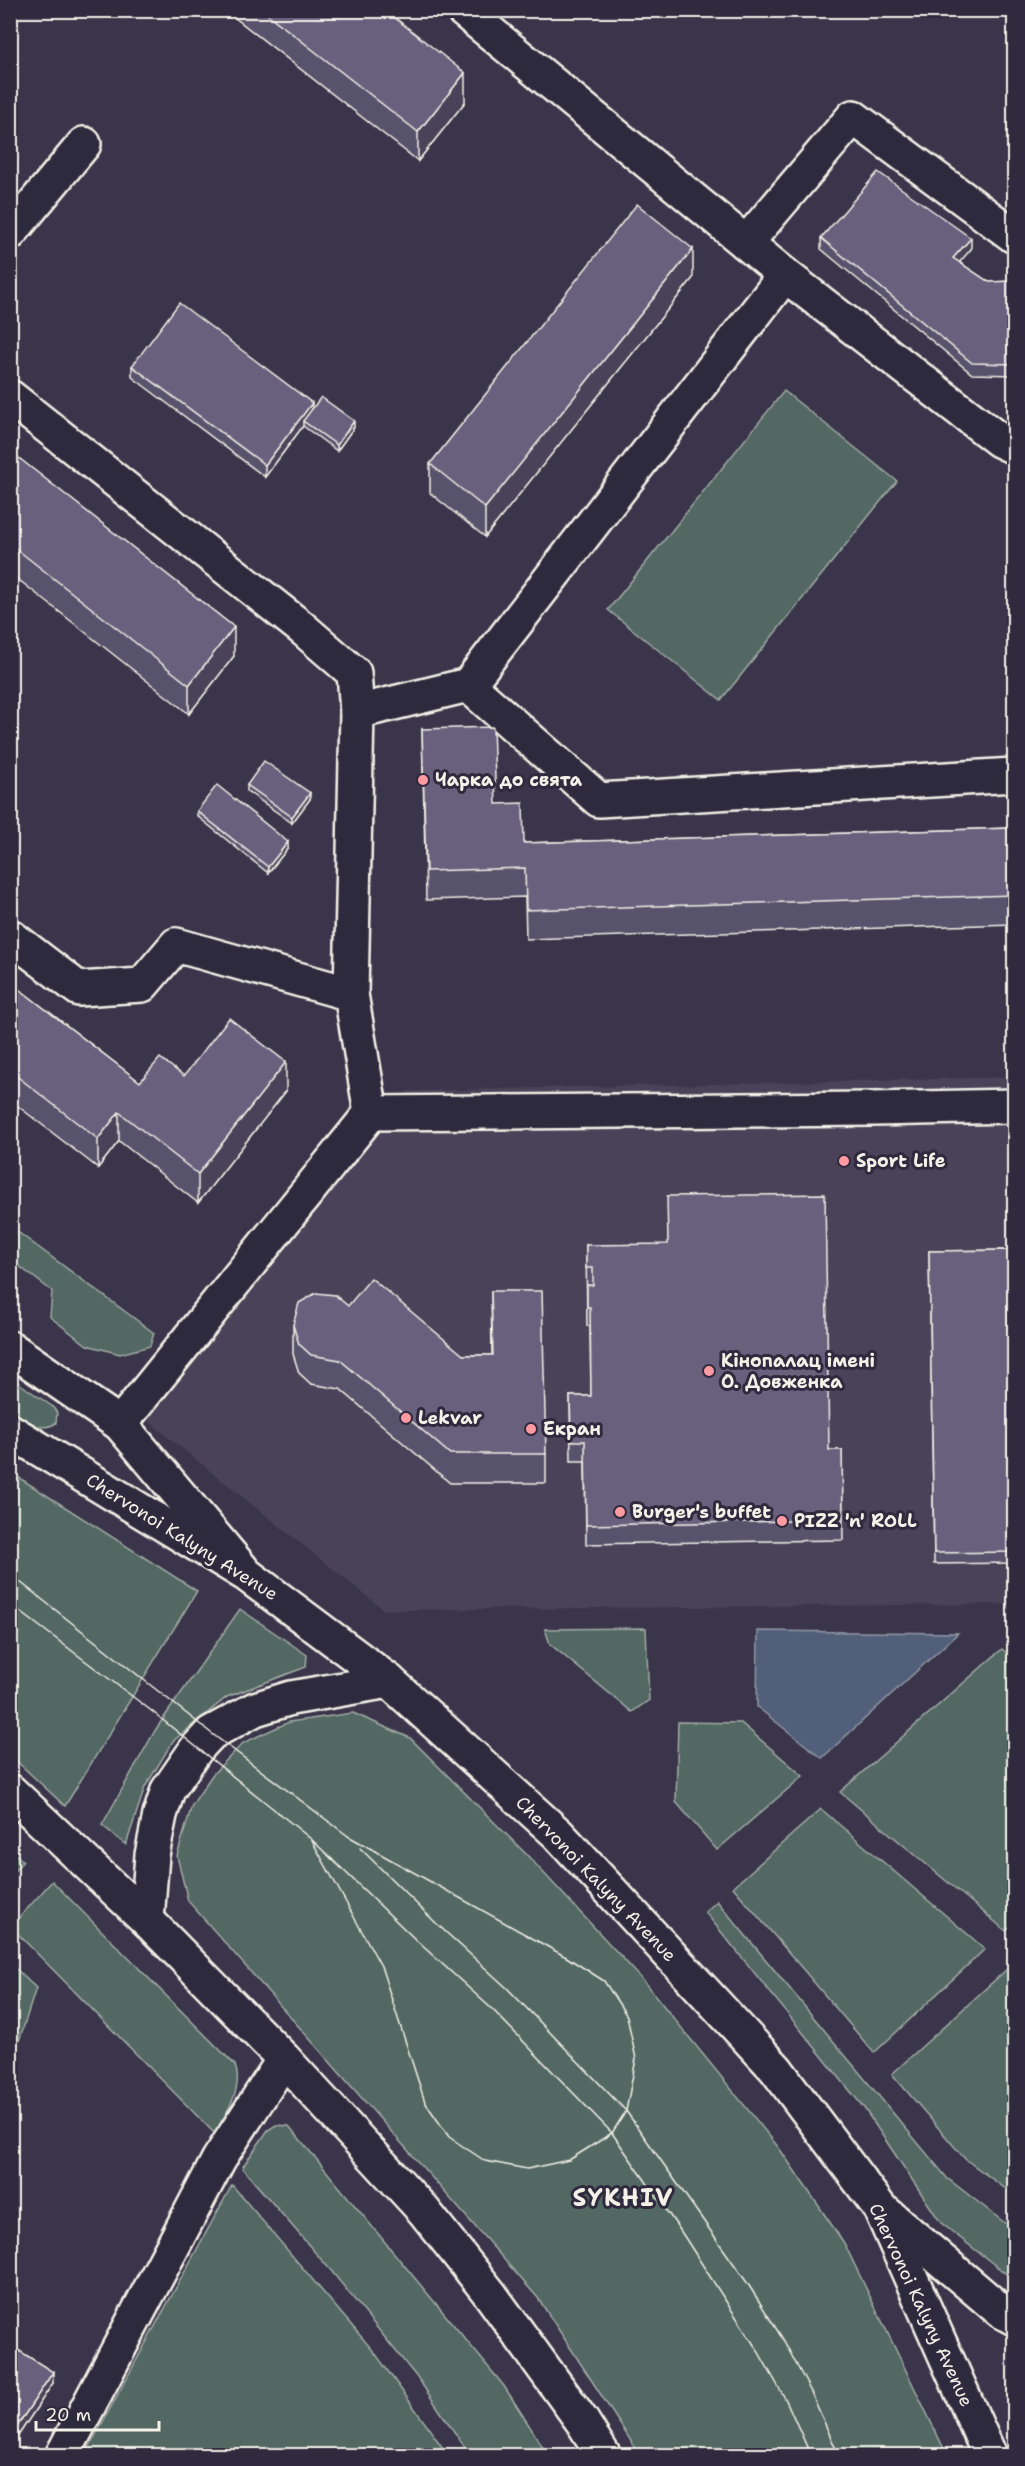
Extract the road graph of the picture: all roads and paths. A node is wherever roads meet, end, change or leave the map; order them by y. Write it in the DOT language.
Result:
graph roads {
  1 [pos="463,10"];
  2 [pos="84,144"];
  3 [pos="10,233"];
  4 [pos="1014,236"];
  5 [pos="746,243"];
  6 [pos="785,275"];
  7 [pos="10,397"];
  8 [pos="1014,447"];
  9 [pos="468,685"];
  10 [pos="357,711"];
  11 [pos="1014,775"];
  12 [pos="10,936"];
  13 [pos="351,994"];
  14 [pos="1014,1106"];
  15 [pos="371,1113"];
  16 [pos="10,1348"];
  17 [pos="120,1424"];
  18 [pos="10,1431"];
  19 [pos="248,1575"];
  20 [pos="389,1681"];
  21 [pos="10,1791"];
  22 [pos="147,1920"];
  23 [pos="284,2059"];
  24 [pos="880,2208"];
  25 [pos="1014,2318"];
  26 [pos="62,2456"];
  27 [pos="604,2456"];
  28 [pos="990,2456"];
  1 -- 5 [label="main road"];
  2 -- 3 [label="main road"];
  4 -- 5 [label="main road"];
  5 -- 6 [label="main road"];
  6 -- 8 [label="main road"];
  6 -- 9 [label="main road"];
  7 -- 10 [label="main road"];
  9 -- 10 [label="main road"];
  9 -- 11 [label="main road"];
  10 -- 13 [label="main road"];
  12 -- 13 [label="main road"];
  13 -- 15 [label="main road"];
  14 -- 15 [label="main road"];
  15 -- 17 [label="main road"];
  16 -- 17 [label="main road"];
  17 -- 19 [label="main road"];
  18 -- 19 [label="main road, Chervonoi Kalyny Avenue"];
  19 -- 20 [label="main road, Chervonoi Kalyny Avenue"];
  20 -- 22 [label="main road"];
  20 -- 24 [label="main road, Chervonoi Kalyny Avenue"];
  21 -- 22 [label="main road"];
  22 -- 23 [label="main road"];
  23 -- 26 [label="main road"];
  23 -- 27 [label="main road"];
  24 -- 25 [label="main road"];
  24 -- 28 [label="main road, Chervonoi Kalyny Avenue"];
}
